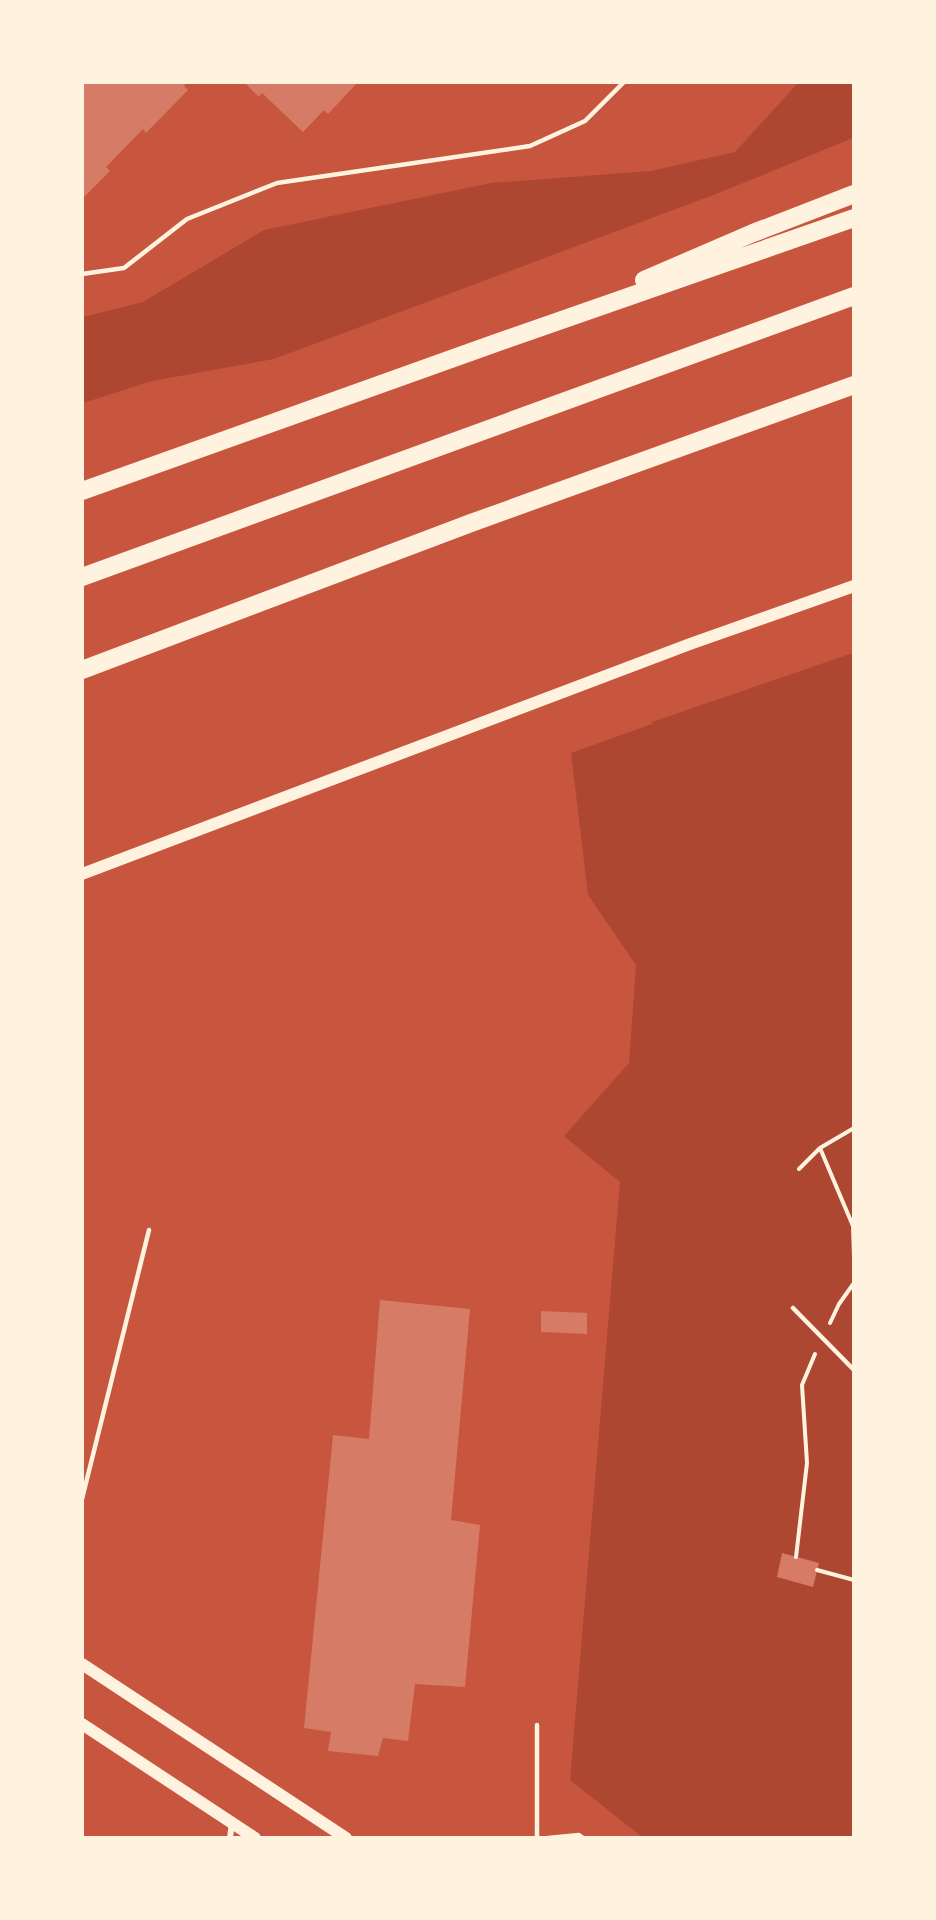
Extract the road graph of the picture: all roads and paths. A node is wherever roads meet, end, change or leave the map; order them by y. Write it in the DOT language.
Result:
graph roads {
  1 [pos="624,82"];
  2 [pos="854,194"];
  3 [pos="854,218"];
  4 [pos="82,274"];
  5 [pos="854,296"];
  6 [pos="493,344"];
  7 [pos="850,387"];
  8 [pos="82,491"];
  9 [pos="82,577"];
  10 [pos="854,586"];
  11 [pos="82,670"];
  12 [pos="82,874"];
  13 [pos="854,1128"];
  14 [pos="820,1148"];
  15 [pos="799,1169"];
  16 [pos="149,1230"];
  17 [pos="854,1257"];
  18 [pos="854,1283"];
  19 [pos="793,1308"];
  20 [pos="822,1338"];
  21 [pos="854,1370"];
  22 [pos="82,1498"];
  23 [pos="796,1557"];
  24 [pos="817,1570"];
  25 [pos="854,1580"];
  26 [pos="82,1664"];
  27 [pos="82,1724"];
  28 [pos="537,1725"];
  29 [pos="232,1822"];
  30 [pos="230,1838"];
  31 [pos="255,1838"];
  32 [pos="346,1838"];
  33 [pos="537,1838"];
  34 [pos="548,1838"];
  35 [pos="583,1838"];
  1 -- 4 [label="lane"];
  2 -- 6 [label="highway"];
  3 -- 6 [label="highway"];
  5 -- 9 [label="highway"];
  6 -- 8 [label="highway"];
  7 -- 11 [label="highway"];
  10 -- 12 [label="main road"];
  13 -- 14 [label="path"];
  14 -- 15 [label="path"];
  14 -- 17 [label="path"];
  16 -- 22 [label="lane"];
  18 -- 20 [label="path"];
  19 -- 20 [label="lane"];
  20 -- 21 [label="lane"];
  20 -- 23 [label="path"];
  24 -- 25 [label="path"];
  26 -- 32 [label="main road"];
  27 -- 29 [label="main road"];
  28 -- 33 [label="lane"];
  29 -- 30 [label="street"];
  29 -- 31 [label="main road"];
  34 -- 35 [label="lane"];
}
